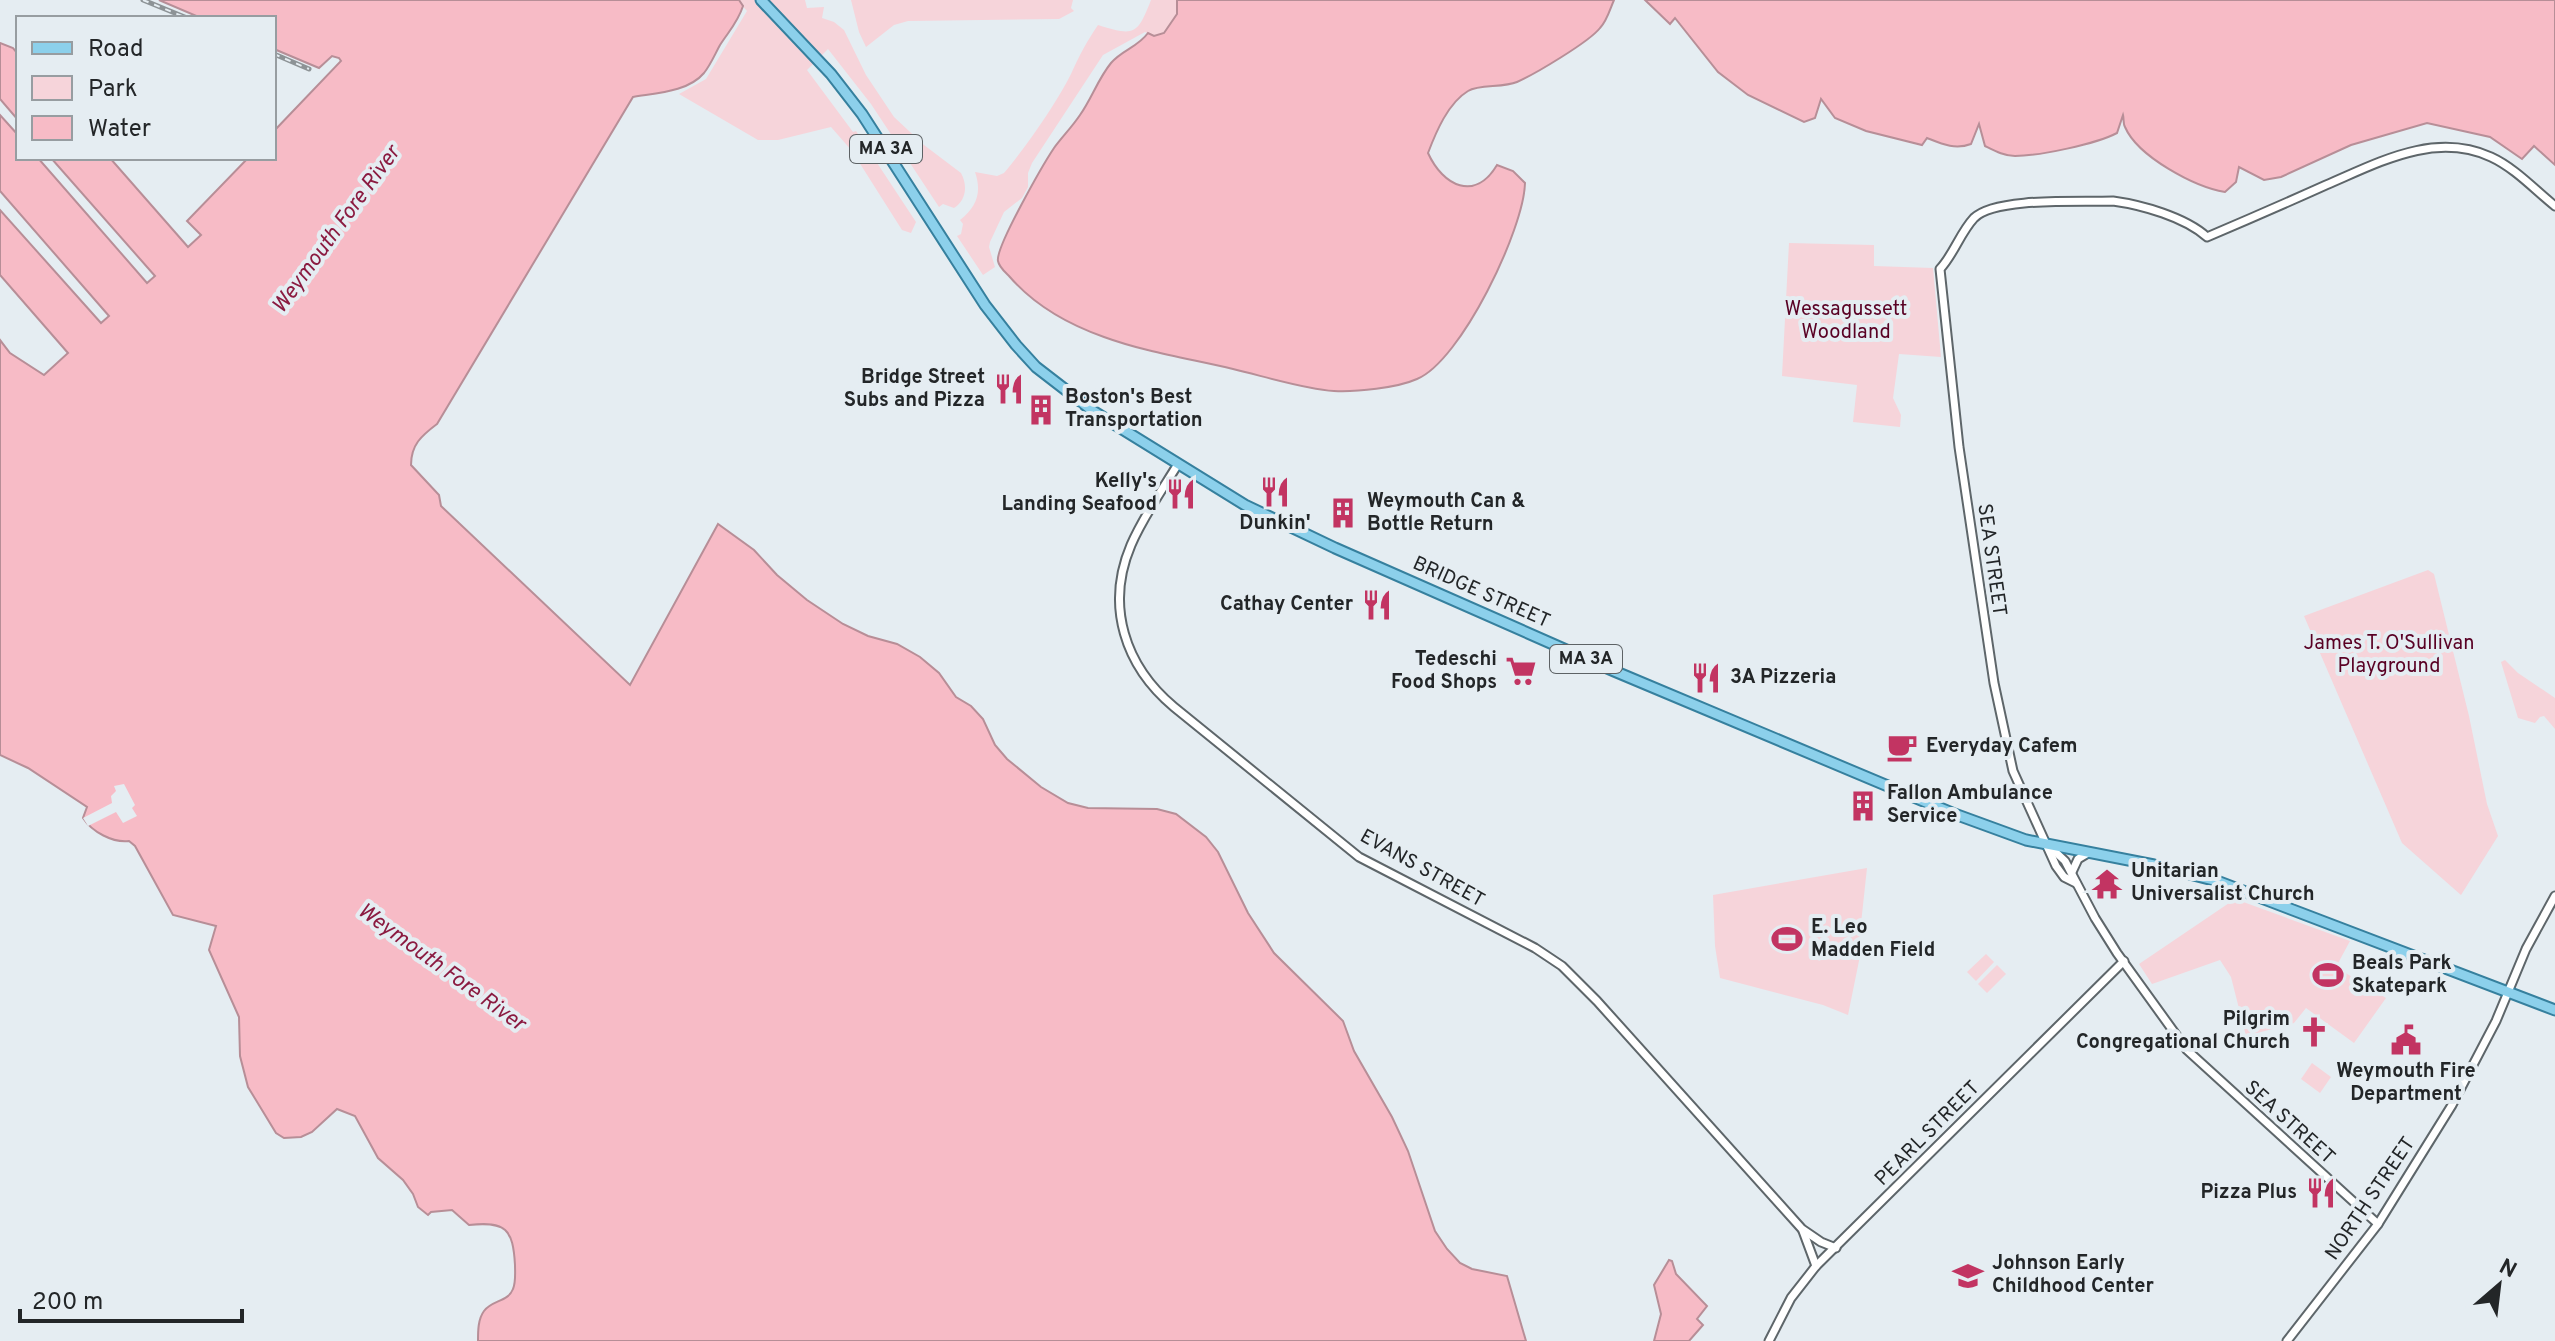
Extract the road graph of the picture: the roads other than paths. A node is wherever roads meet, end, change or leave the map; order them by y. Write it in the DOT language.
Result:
graph roads {
  1 [pos="761,0"];
  2 [pos="2555,206"];
  3 [pos="1178,464"];
  4 [pos="2048,845"];
  5 [pos="2091,852"];
  6 [pos="2072,872"];
  7 [pos="2076,883"];
  8 [pos="2555,896"];
  9 [pos="2124,961"];
  10 [pos="2510,992"];
  11 [pos="2555,1010"];
  12 [pos="2378,1224"];
  13 [pos="1802,1229"];
  14 [pos="1836,1248"];
  15 [pos="1816,1266"];
  16 [pos="1769,1341"];
  17 [pos="2287,1341"];
  1 -- 3 [label="main road, BRIDGE STREET / MA 3A"];
  2 -- 4 [label="street, SEA STREET"];
  3 -- 4 [label="main road, BRIDGE STREET / MA 3A"];
  3 -- 13 [label="street, EVANS STREET"];
  4 -- 5 [label="main road, BRIDGE STREET / MA 3A"];
  4 -- 6 [label="street, SEA STREET"];
  4 -- 7 [label="street, SEA STREET"];
  5 -- 6 [label="street"];
  5 -- 10 [label="main road, BRIDGE STREET / MA 3A"];
  6 -- 7 [label="street, SEA STREET"];
  7 -- 9 [label="street, SEA STREET"];
  8 -- 10 [label="street, NORTH STREET"];
  9 -- 12 [label="street, SEA STREET"];
  9 -- 14 [label="street, PEARL STREET"];
  10 -- 11 [label="main road, BRIDGE STREET / MA 3A"];
  10 -- 12 [label="street, NORTH STREET"];
  12 -- 17 [label="street, NORTH STREET"];
  13 -- 14 [label="street, EVANS STREET"];
  13 -- 15 [label="street, EVANS STREET"];
  14 -- 15 [label="street, PEARL STREET"];
  15 -- 16 [label="street, PEARL STREET"];
}
